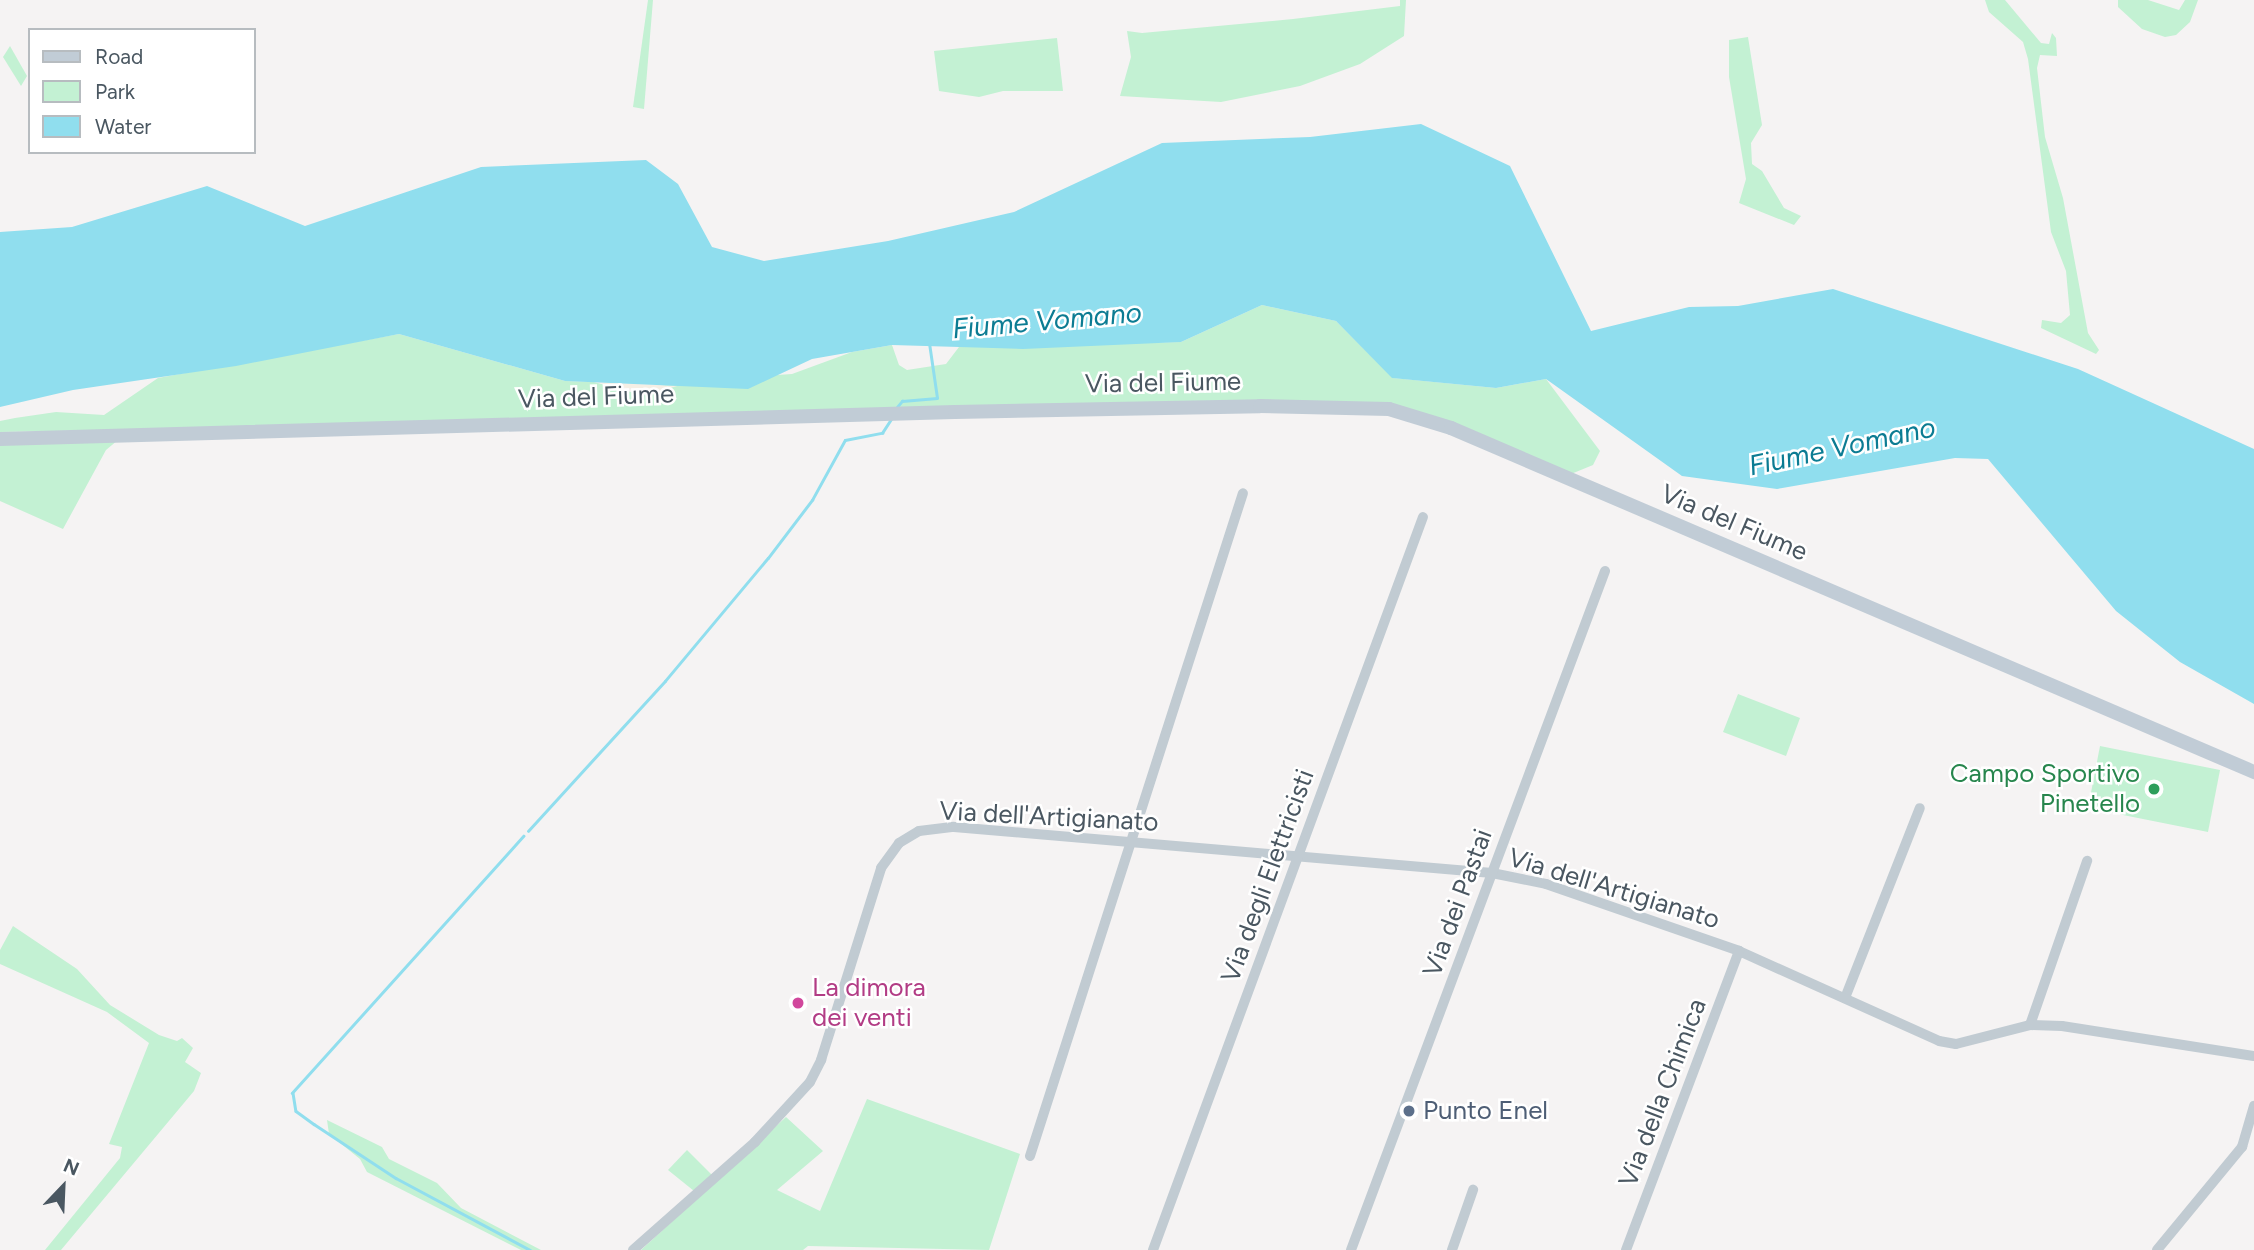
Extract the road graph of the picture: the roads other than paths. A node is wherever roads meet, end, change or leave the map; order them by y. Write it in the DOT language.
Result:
graph roads {
  1 [pos="0,439"];
  2 [pos="1243,493"];
  3 [pos="1423,517"];
  4 [pos="1605,571"];
  5 [pos="2254,772"];
  6 [pos="1920,808"];
  7 [pos="1129,841"];
  8 [pos="1297,856"];
  9 [pos="2087,861"];
  10 [pos="1492,873"];
  11 [pos="1739,951"];
  12 [pos="1845,999"];
  13 [pos="2029,1025"];
  14 [pos="2254,1056"];
  15 [pos="2254,1106"];
  16 [pos="2242,1147"];
  17 [pos="2254,1147"];
  18 [pos="1030,1156"];
  19 [pos="1473,1190"];
  20 [pos="633,1250"];
  21 [pos="1153,1250"];
  22 [pos="1351,1250"];
  23 [pos="1452,1250"];
  24 [pos="1626,1250"];
  25 [pos="2157,1250"];
  1 -- 5 [label="street, Via del Fiume"];
  2 -- 7 [label="street"];
  3 -- 8 [label="street, Via degli Elettricisti"];
  4 -- 10 [label="street, Via dei Pastai"];
  6 -- 12 [label="street"];
  7 -- 8 [label="street, Via dell'Artigianato"];
  7 -- 18 [label="street"];
  7 -- 20 [label="street, Via dell'Artigianato"];
  8 -- 10 [label="street, Via dell'Artigianato"];
  8 -- 21 [label="street, Via degli Elettricisti"];
  9 -- 13 [label="street"];
  10 -- 11 [label="street, Via dell'Artigianato"];
  10 -- 22 [label="street, Via dei Pastai"];
  11 -- 12 [label="street, Via dell'Artigianato"];
  11 -- 24 [label="street, Via della Chimica"];
  12 -- 13 [label="street, Via dell'Artigianato"];
  13 -- 14 [label="street, Via dell'Artigianato"];
  15 -- 16 [label="street"];
  16 -- 17 [label="street"];
  16 -- 25 [label="street"];
  19 -- 23 [label="street"];
}
